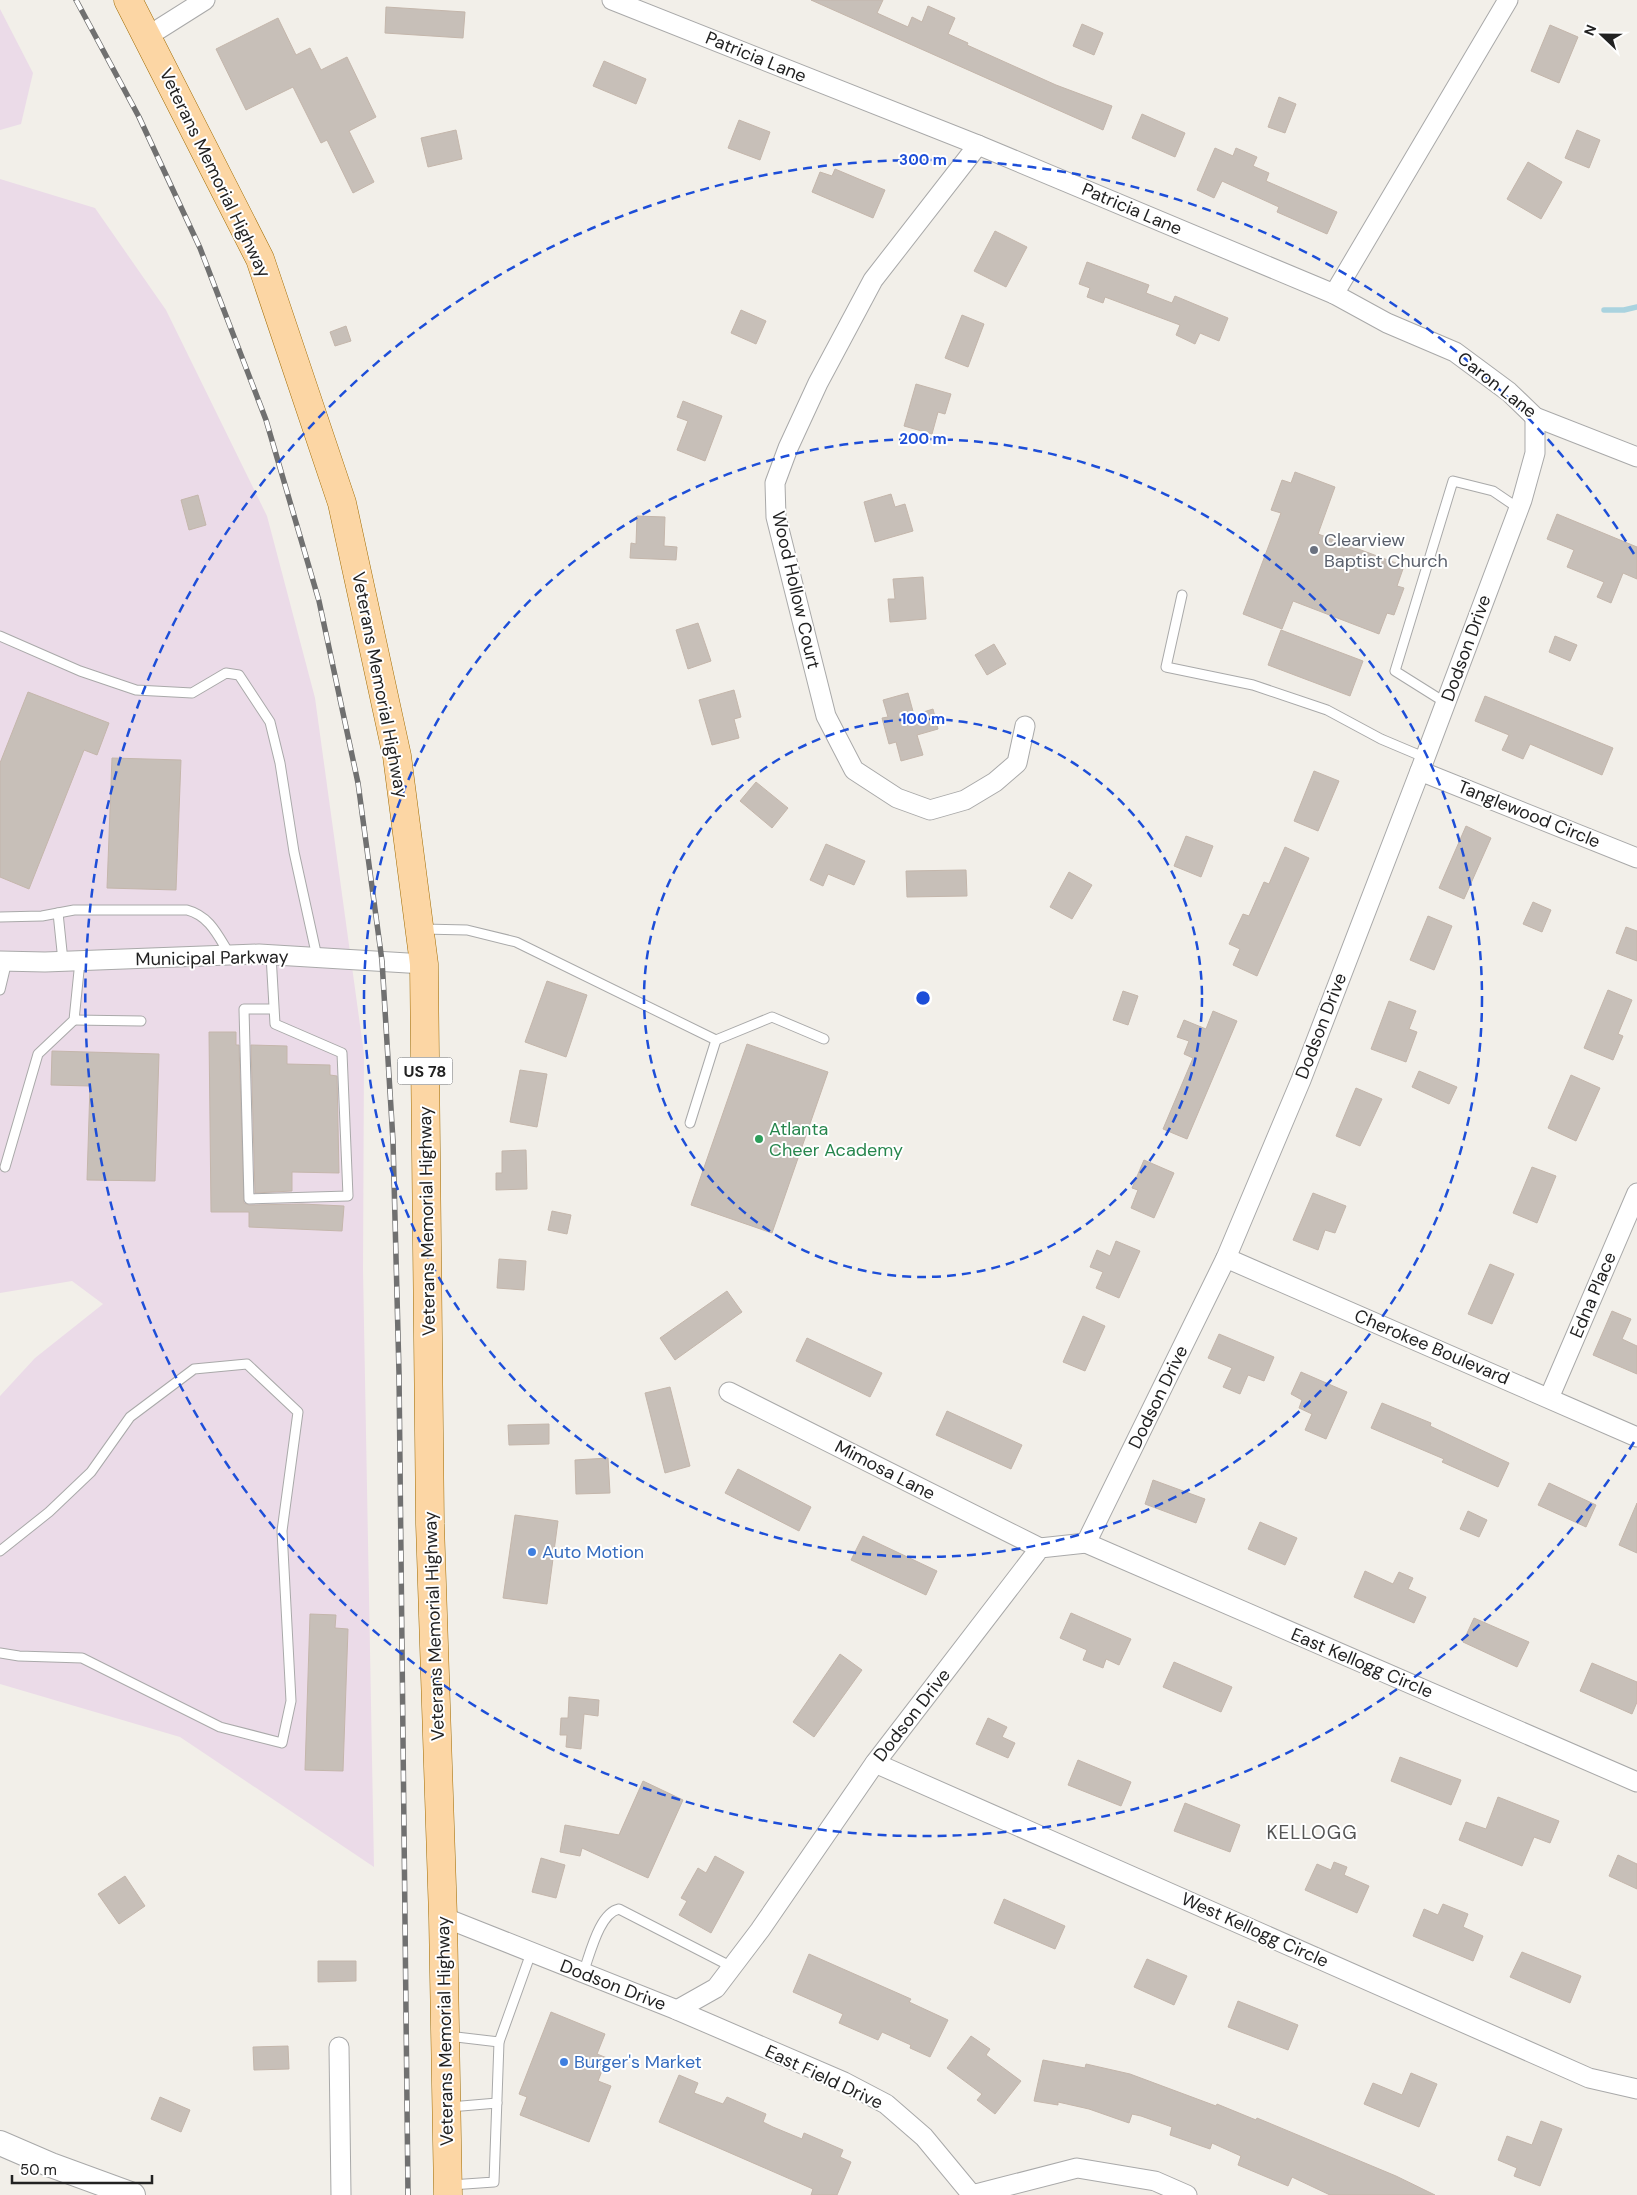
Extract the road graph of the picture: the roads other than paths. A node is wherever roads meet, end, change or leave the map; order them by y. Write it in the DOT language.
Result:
graph roads {
  1 [pos="128,0"];
  2 [pos="205,0"];
  3 [pos="612,0"];
  4 [pos="1508,0"];
  5 [pos="148,36"];
  6 [pos="978,145"];
  7 [pos="1334,294"];
  8 [pos="1535,417"];
  9 [pos="1637,457"];
  10 [pos="1518,508"];
  11 [pos="1182,595"];
  12 [pos="0,636"];
  13 [pos="1446,703"];
  14 [pos="1025,726"];
  15 [pos="1423,764"];
  16 [pos="1637,858"];
  17 [pos="58,913"];
  18 [pos="0,917"];
  19 [pos="420,929"];
  20 [pos="230,955"];
  21 [pos="271,955"];
  22 [pos="317,957"];
  23 [pos="4,961"];
  24 [pos="72,961"];
  25 [pos="424,964"];
  26 [pos="0,990"];
  27 [pos="274,1009"];
  28 [pos="74,1020"];
  29 [pos="141,1020"];
  30 [pos="824,1039"];
  31 [pos="716,1040"];
  32 [pos="690,1123"];
  33 [pos="5,1167"];
  34 [pos="1637,1192"];
  35 [pos="1226,1258"];
  36 [pos="729,1392"];
  37 [pos="1549,1398"];
  38 [pos="1637,1437"];
  39 [pos="1086,1543"];
  40 [pos="1040,1548"];
  41 [pos="0,1551"];
  42 [pos="0,1653"];
  43 [pos="875,1762"];
  44 [pos="1637,1782"];
  45 [pos="443,1917"];
  46 [pos="531,1953"];
  47 [pos="732,1966"];
  48 [pos="583,1973"];
  49 [pos="676,2010"];
  50 [pos="446,2036"];
  51 [pos="499,2042"];
  52 [pos="339,2047"];
  53 [pos="1637,2089"];
  54 [pos="496,2103"];
  55 [pos="447,2107"];
  56 [pos="0,2143"];
  57 [pos="448,2190"];
  58 [pos="134,2195"];
  59 [pos="341,2195"];
  60 [pos="972,2195"];
  61 [pos="1187,2195"];
  1 -- 5 [label="main road, Veterans Memorial Highway / US 78"];
  2 -- 5 [label="street"];
  3 -- 6 [label="street, Patricia Lane"];
  4 -- 7 [label="street"];
  5 -- 19 [label="main road, Veterans Memorial Highway / US 78"];
  6 -- 7 [label="street, Patricia Lane"];
  6 -- 14 [label="street, Wood Hollow Court"];
  7 -- 8 [label="street, Caron Lane"];
  8 -- 9 [label="street, Caron Lane"];
  8 -- 10 [label="street, Dodson Drive"];
  10 -- 13 [label="street, Dodson Drive"];
  10 -- 13 [label="lane"];
  11 -- 15 [label="lane"];
  12 -- 22 [label="lane"];
  13 -- 15 [label="street, Dodson Drive"];
  15 -- 16 [label="street, Tanglewood Circle"];
  15 -- 35 [label="street, Dodson Drive"];
  17 -- 18 [label="lane"];
  17 -- 20 [label="lane"];
  17 -- 24 [label="lane"];
  19 -- 25 [label="main road, Veterans Memorial Highway / US 78"];
  19 -- 31 [label="lane"];
  20 -- 21 [label="street, Municipal Parkway"];
  20 -- 24 [label="street, Municipal Parkway"];
  21 -- 22 [label="street, Municipal Parkway"];
  21 -- 27 [label="lane"];
  22 -- 25 [label="street, Municipal Parkway"];
  23 -- 24 [label="street, Municipal Parkway"];
  23 -- 26 [label="lane"];
  24 -- 28 [label="lane"];
  25 -- 45 [label="main road, Veterans Memorial Highway / US 78"];
  27 -- 27 [label="lane"];
  28 -- 29 [label="lane"];
  28 -- 33 [label="lane"];
  30 -- 31 [label="lane"];
  31 -- 32 [label="lane"];
  34 -- 37 [label="street, Edna Place"];
  35 -- 37 [label="street, Cherokee Boulevard"];
  35 -- 39 [label="street, Dodson Drive"];
  36 -- 40 [label="street, Mimosa Lane"];
  37 -- 38 [label="street, Cherokee Boulevard"];
  39 -- 40 [label="street"];
  39 -- 44 [label="street, East Kellogg Circle"];
  40 -- 43 [label="street, Dodson Drive"];
  41 -- 42 [label="lane"];
  43 -- 47 [label="street, Dodson Drive"];
  43 -- 53 [label="street, West Kellogg Circle"];
  45 -- 46 [label="street, Dodson Drive"];
  45 -- 50 [label="main road, Veterans Memorial Highway / US 78"];
  46 -- 48 [label="street, Dodson Drive"];
  46 -- 51 [label="lane"];
  47 -- 48 [label="lane"];
  47 -- 49 [label="street, Dodson Drive"];
  48 -- 49 [label="street, Dodson Drive"];
  49 -- 60 [label="street, East Field Drive"];
  50 -- 51 [label="lane"];
  50 -- 55 [label="main road, Veterans Memorial Highway / US 78"];
  51 -- 54 [label="lane"];
  52 -- 59 [label="street"];
  54 -- 55 [label="lane"];
  54 -- 57 [label="lane"];
  55 -- 57 [label="main road, Veterans Memorial Highway / US 78"];
  56 -- 58 [label="street"];
  60 -- 61 [label="street"];
}
